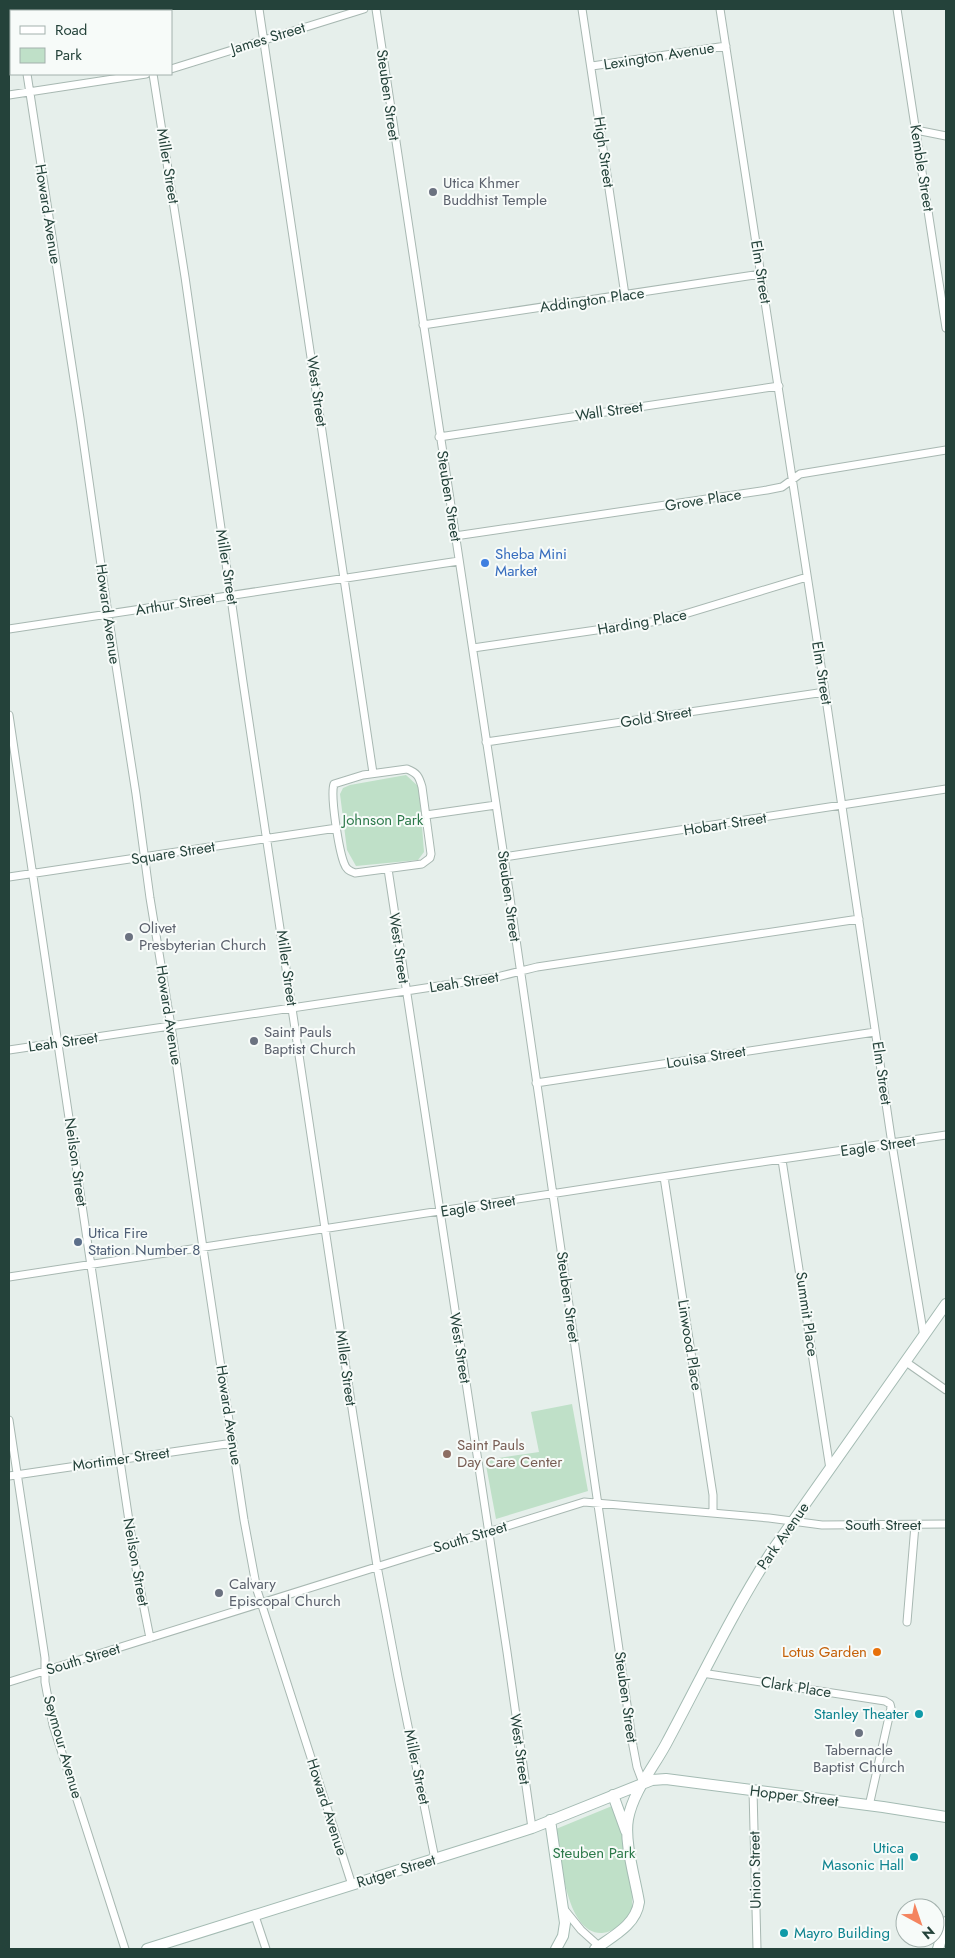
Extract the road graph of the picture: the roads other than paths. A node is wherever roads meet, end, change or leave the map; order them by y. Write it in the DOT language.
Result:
graph roads {
  1 [pos="259,9"];
  2 [pos="364,9"];
  3 [pos="376,9"];
  4 [pos="582,9"];
  5 [pos="720,9"];
  6 [pos="897,9"];
  7 [pos="263,39"];
  8 [pos="726,46"];
  9 [pos="592,66"];
  10 [pos="172,69"];
  11 [pos="27,75"];
  12 [pos="140,75"];
  13 [pos="153,75"];
  14 [pos="30,92"];
  15 [pos="9,95"];
  16 [pos="916,130"];
  17 [pos="946,136"];
  18 [pos="761,274"];
  19 [pos="626,295"];
  20 [pos="423,325"];
  21 [pos="946,328"];
  22 [pos="778,386"];
  23 [pos="439,437"];
  24 [pos="946,450"];
  25 [pos="792,480"];
  26 [pos="455,536"];
  27 [pos="459,561"];
  28 [pos="807,577"];
  29 [pos="344,578"];
  30 [pos="232,595"];
  31 [pos="108,614"];
  32 [pos="9,629"];
  33 [pos="473,648"];
  34 [pos="825,692"];
  35 [pos="9,715"];
  36 [pos="486,742"];
  37 [pos="373,773"];
  38 [pos="946,789"];
  39 [pos="496,805"];
  40 [pos="842,805"];
  41 [pos="426,815"];
  42 [pos="337,828"];
  43 [pos="268,838"];
  44 [pos="145,857"];
  45 [pos="504,857"];
  46 [pos="388,869"];
  47 [pos="32,874"];
  48 [pos="9,877"];
  49 [pos="858,919"];
  50 [pos="520,971"];
  51 [pos="406,991"];
  52 [pos="293,1009"];
  53 [pos="171,1026"];
  54 [pos="875,1032"];
  55 [pos="58,1043"];
  56 [pos="9,1050"];
  57 [pos="536,1083"];
  58 [pos="946,1135"];
  59 [pos="892,1144"];
  60 [pos="782,1160"];
  61 [pos="664,1177"];
  62 [pos="553,1195"];
  63 [pos="439,1212"];
  64 [pos="326,1230"];
  65 [pos="203,1248"];
  66 [pos="91,1264"];
  67 [pos="9,1277"];
  68 [pos="946,1304"];
  69 [pos="924,1337"];
  70 [pos="906,1362"];
  71 [pos="946,1390"];
  72 [pos="9,1420"];
  73 [pos="233,1443"];
  74 [pos="120,1459"];
  75 [pos="830,1469"];
  76 [pos="17,1474"];
  77 [pos="9,1476"];
  78 [pos="598,1502"];
  79 [pos="713,1513"];
  80 [pos="793,1522"];
  81 [pos="946,1524"];
  82 [pos="915,1525"];
  83 [pos="488,1532"];
  84 [pos="377,1566"];
  85 [pos="261,1602"];
  86 [pos="907,1622"];
  87 [pos="150,1638"];
  88 [pos="45,1671"];
  89 [pos="702,1673"];
  90 [pos="9,1682"];
  91 [pos="643,1783"];
  92 [pos="753,1790"];
  93 [pos="612,1795"];
  94 [pos="869,1806"];
  95 [pos="946,1817"];
  96 [pos="550,1820"];
  97 [pos="532,1828"];
  98 [pos="627,1835"];
  99 [pos="435,1859"];
  100 [pos="352,1884"];
  101 [pos="564,1908"];
  102 [pos="255,1916"];
  103 [pos="946,1922"];
  104 [pos="599,1948"];
  105 [pos="125,1949"];
  106 [pos="147,1949"];
  107 [pos="266,1949"];
  108 [pos="556,1949"];
  109 [pos="757,1949"];
  110 [pos="938,1949"];
  1 -- 7 [label="street, West Street"];
  2 -- 7 [label="street, James Street"];
  3 -- 20 [label="street, Steuben Street"];
  4 -- 9 [label="street, High Street"];
  5 -- 8 [label="street, Elm Street"];
  6 -- 16 [label="street, Kemble Street"];
  7 -- 10 [label="street, James Street"];
  7 -- 29 [label="street, West Street"];
  8 -- 9 [label="street, Lexington Avenue"];
  8 -- 18 [label="street, Elm Street"];
  9 -- 19 [label="street, High Street"];
  11 -- 14 [label="street, Howard Avenue"];
  12 -- 14 [label="street"];
  13 -- 30 [label="street, Miller Street"];
  14 -- 15 [label="street"];
  14 -- 31 [label="street, Howard Avenue"];
  16 -- 17 [label="street"];
  16 -- 21 [label="street, Kemble Street"];
  18 -- 19 [label="street, Addington Place"];
  18 -- 22 [label="street, Elm Street"];
  19 -- 20 [label="street, Addington Place"];
  20 -- 23 [label="street, Steuben Street"];
  22 -- 23 [label="street, Wall Street"];
  22 -- 25 [label="street, Elm Street"];
  23 -- 26 [label="street, Steuben Street"];
  24 -- 25 [label="street, Grove Place"];
  25 -- 26 [label="street, Grove Place"];
  25 -- 28 [label="street, Elm Street"];
  26 -- 27 [label="street, Steuben Street"];
  27 -- 29 [label="street, Arthur Street"];
  27 -- 33 [label="street, Steuben Street"];
  28 -- 33 [label="street, Harding Place"];
  28 -- 34 [label="street, Elm Street"];
  29 -- 30 [label="street, Arthur Street"];
  29 -- 37 [label="street, West Street"];
  30 -- 31 [label="street, Arthur Street"];
  30 -- 43 [label="street, Miller Street"];
  31 -- 32 [label="street, Arthur Street"];
  31 -- 44 [label="street, Howard Avenue"];
  33 -- 36 [label="street, Steuben Street"];
  34 -- 36 [label="street, Gold Street"];
  34 -- 40 [label="street, Elm Street"];
  35 -- 47 [label="street, Neilson Street"];
  36 -- 39 [label="street, Steuben Street"];
  37 -- 41 [label="street"];
  37 -- 42 [label="street"];
  38 -- 40 [label="street, Hobart Street"];
  39 -- 41 [label="street"];
  39 -- 45 [label="street, Steuben Street"];
  40 -- 45 [label="street, Hobart Street"];
  40 -- 49 [label="street, Elm Street"];
  41 -- 46 [label="street"];
  42 -- 43 [label="street, Square Street"];
  42 -- 46 [label="street"];
  43 -- 44 [label="street, Square Street"];
  43 -- 52 [label="street, Miller Street"];
  44 -- 47 [label="street, Square Street"];
  44 -- 53 [label="street, Howard Avenue"];
  45 -- 50 [label="street, Steuben Street"];
  46 -- 51 [label="street, West Street"];
  47 -- 48 [label="street, Square Street"];
  47 -- 55 [label="street, Neilson Street"];
  49 -- 50 [label="street, Leah Street"];
  49 -- 54 [label="street, Elm Street"];
  50 -- 51 [label="street, Leah Street"];
  50 -- 57 [label="street, Steuben Street"];
  51 -- 52 [label="street, Leah Street"];
  51 -- 63 [label="street, West Street"];
  52 -- 53 [label="street, Leah Street"];
  52 -- 64 [label="street, Miller Street"];
  53 -- 55 [label="street, Leah Street"];
  53 -- 65 [label="street, Howard Avenue"];
  54 -- 57 [label="street, Louisa Street"];
  54 -- 59 [label="street, Elm Street"];
  55 -- 56 [label="street, Leah Street"];
  55 -- 66 [label="street, Neilson Street"];
  57 -- 62 [label="street, Steuben Street"];
  58 -- 59 [label="street, Eagle Street"];
  59 -- 60 [label="street, Eagle Street"];
  59 -- 69 [label="street, Elm Street"];
  60 -- 61 [label="street, Eagle Street"];
  60 -- 75 [label="street, Summit Place"];
  61 -- 62 [label="street, Eagle Street"];
  61 -- 79 [label="street, Linwood Place"];
  62 -- 63 [label="street, Eagle Street"];
  62 -- 78 [label="street, Steuben Street"];
  63 -- 64 [label="street, Eagle Street"];
  63 -- 83 [label="street, West Street"];
  64 -- 65 [label="street, Eagle Street"];
  64 -- 84 [label="street, Miller Street"];
  65 -- 66 [label="street, Eagle Street"];
  65 -- 73 [label="street, Howard Avenue"];
  66 -- 67 [label="street, Eagle Street"];
  66 -- 74 [label="street, Neilson Street"];
  68 -- 69 [label="street, Park Avenue"];
  69 -- 70 [label="street, Park Avenue"];
  70 -- 71 [label="street"];
  70 -- 75 [label="street, Park Avenue"];
  72 -- 76 [label="street, Seymour Avenue"];
  73 -- 74 [label="street, Mortimer Street"];
  73 -- 85 [label="street, Howard Avenue"];
  74 -- 76 [label="street, Mortimer Street"];
  74 -- 87 [label="street, Neilson Street"];
  75 -- 80 [label="street, Park Avenue"];
  76 -- 77 [label="street, Mortimer Street"];
  76 -- 88 [label="street, Seymour Avenue"];
  78 -- 79 [label="street, South Street"];
  78 -- 83 [label="street, South Street"];
  78 -- 91 [label="street, Steuben Street"];
  79 -- 80 [label="street, South Street"];
  80 -- 82 [label="street, South Street"];
  80 -- 89 [label="street, Park Avenue"];
  81 -- 82 [label="street, South Street"];
  82 -- 86 [label="street"];
  83 -- 84 [label="street, South Street"];
  83 -- 97 [label="street, West Street"];
  84 -- 85 [label="street, South Street"];
  84 -- 99 [label="street, Miller Street"];
  85 -- 87 [label="street, South Street"];
  85 -- 100 [label="street, Howard Avenue"];
  87 -- 88 [label="street, South Street"];
  88 -- 90 [label="street, South Street"];
  88 -- 105 [label="street, Seymour Avenue"];
  89 -- 91 [label="street, Park Avenue"];
  89 -- 94 [label="street, Clark Place"];
  91 -- 92 [label="street, Hopper Street"];
  91 -- 93 [label="street, Rutger Street"];
  91 -- 98 [label="street"];
  92 -- 94 [label="street, Hopper Street"];
  92 -- 109 [label="street, Union Street"];
  93 -- 96 [label="street, Rutger Street"];
  93 -- 98 [label="street"];
  94 -- 95 [label="street, Hopper Street"];
  96 -- 97 [label="street, Rutger Street"];
  96 -- 101 [label="street"];
  97 -- 99 [label="street, Rutger Street"];
  98 -- 104 [label="street"];
  99 -- 100 [label="street, Rutger Street"];
  100 -- 102 [label="street, Rutger Street"];
  101 -- 104 [label="street"];
  101 -- 108 [label="street"];
  102 -- 106 [label="street, Rutger Street"];
  102 -- 107 [label="street"];
  103 -- 110 [label="street"];
}
